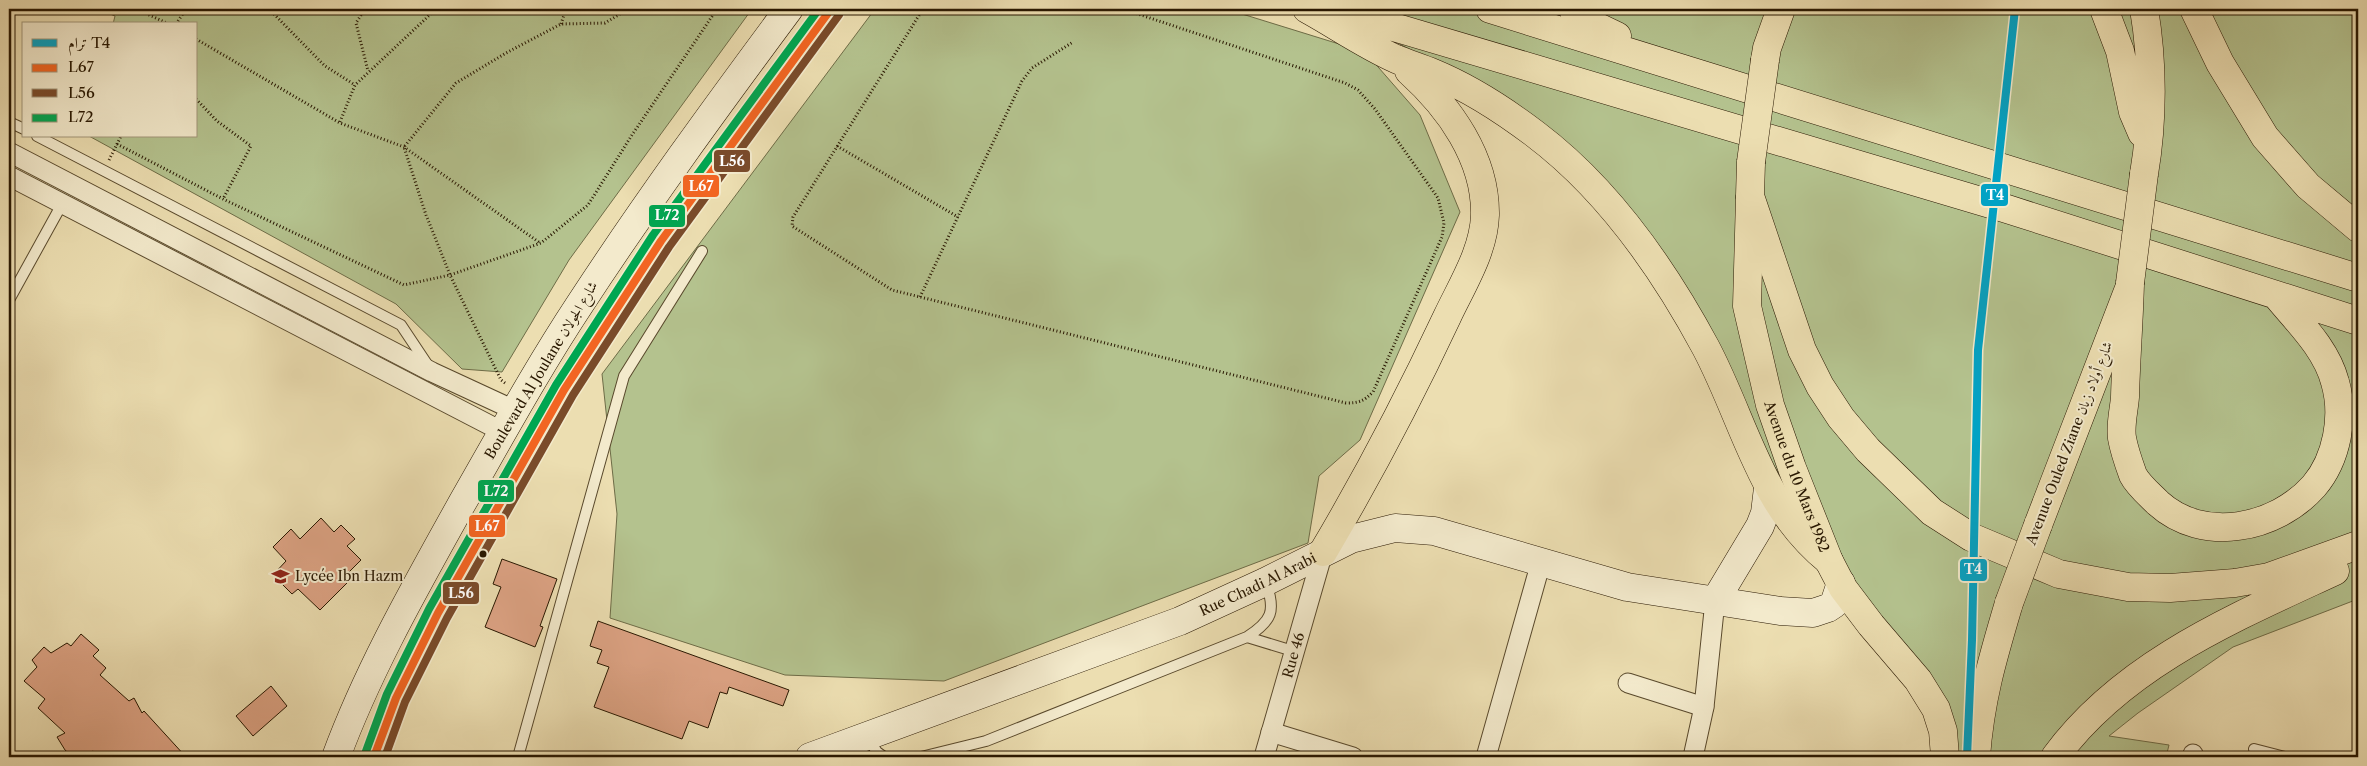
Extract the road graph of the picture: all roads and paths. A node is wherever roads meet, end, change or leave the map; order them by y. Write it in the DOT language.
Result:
graph roads {
  1 [pos="136,9"];
  2 [pos="186,9"];
  3 [pos="269,9"];
  4 [pos="365,9"];
  5 [pos="436,9"];
  6 [pos="566,9"];
  7 [pos="628,9"];
  8 [pos="717,9"];
  9 [pos="789,9"];
  10 [pos="831,9"];
  11 [pos="923,9"];
  12 [pos="1122,9"];
  13 [pos="1307,9"];
  14 [pos="1333,9"];
  15 [pos="1490,9"];
  16 [pos="1573,9"];
  17 [pos="1760,9"];
  18 [pos="1781,9"];
  19 [pos="2104,9"];
  20 [pos="2144,9"];
  21 [pos="2194,9"];
  22 [pos="165,22"];
  23 [pos="177,22"];
  24 [pos="561,24"];
  25 [pos="198,40"];
  26 [pos="1073,42"];
  27 [pos="1766,54"];
  28 [pos="1395,59"];
  29 [pos="1681,68"];
  30 [pos="368,71"];
  31 [pos="354,86"];
  32 [pos="198,101"];
  33 [pos="9,122"];
  34 [pos="340,123"];
  35 [pos="22,128"];
  36 [pos="41,138"];
  37 [pos="120,138"];
  38 [pos="117,144"];
  39 [pos="838,146"];
  40 [pos="404,147"];
  41 [pos="9,152"];
  42 [pos="2146,161"];
  43 [pos="104,171"];
  44 [pos="9,176"];
  45 [pos="61,179"];
  46 [pos="1750,196"];
  47 [pos="223,198"];
  48 [pos="54,200"];
  49 [pos="958,217"];
  50 [pos="2358,228"];
  51 [pos="541,243"];
  52 [pos="702,251"];
  53 [pos="450,275"];
  54 [pos="2358,278"];
  55 [pos="2130,284"];
  56 [pos="2276,295"];
  57 [pos="920,297"];
  58 [pos="9,300"];
  59 [pos="2358,321"];
  60 [pos="432,372"];
  61 [pos="513,413"];
  62 [pos="1768,488"];
  63 [pos="2358,545"];
  64 [pos="1323,552"];
  65 [pos="2358,560"];
  66 [pos="1541,562"];
  67 [pos="1835,572"];
  68 [pos="1266,582"];
  69 [pos="1715,601"];
  70 [pos="1247,637"];
  71 [pos="1293,651"];
  72 [pos="1628,683"];
  73 [pos="1704,707"];
  74 [pos="1271,732"];
  75 [pos="866,737"];
  76 [pos="2254,749"];
  77 [pos="336,757"];
  78 [pos="374,757"];
  79 [pos="518,757"];
  80 [pos="810,757"];
  81 [pos="884,757"];
  82 [pos="921,757"];
  83 [pos="1264,757"];
  84 [pos="1353,757"];
  85 [pos="1486,757"];
  86 [pos="1693,757"];
  87 [pos="1945,757"];
  88 [pos="1976,757"];
  89 [pos="2055,757"];
  90 [pos="2285,757"];
  1 -- 22 [label="path"];
  2 -- 23 [label="path"];
  3 -- 31 [label="path"];
  4 -- 30 [label="path"];
  5 -- 30 [label="path"];
  6 -- 24 [label="path"];
  7 -- 24 [label="path"];
  8 -- 51 [label="path"];
  9 -- 61 [label="main road, Boulevard Al Joulane شارع الجولان"];
  10 -- 78 [label="main road"];
  11 -- 39 [label="path"];
  12 -- 57 [label="path"];
  13 -- 28 [label="main road"];
  14 -- 56 [label="main road"];
  15 -- 29 [label="main road"];
  16 -- 29 [label="main road"];
  17 -- 27 [label="main road"];
  18 -- 27 [label="main road"];
  19 -- 42 [label="main road"];
  20 -- 42 [label="main road"];
  21 -- 50 [label="main road"];
  24 -- 40 [label="path"];
  25 -- 34 [label="path"];
  26 -- 49 [label="path"];
  27 -- 46 [label="main road, Avenue du 10 Mars 1982, bridge"];
  28 -- 62 [label="main road"];
  28 -- 64 [label="main road"];
  29 -- 54 [label="main road"];
  30 -- 31 [label="path"];
  31 -- 34 [label="path"];
  32 -- 47 [label="path"];
  33 -- 35 [label="lane"];
  34 -- 40 [label="path"];
  36 -- 43 [label="lane"];
  37 -- 38 [label="path"];
  38 -- 43 [label="path"];
  38 -- 47 [label="path"];
  39 -- 49 [label="path"];
  39 -- 57 [label="path"];
  40 -- 51 [label="path"];
  40 -- 53 [label="path"];
  41 -- 45 [label="street"];
  42 -- 55 [label="main road, bridge"];
  43 -- 60 [label="lane"];
  44 -- 48 [label="street"];
  45 -- 48 [label="street"];
  45 -- 60 [label="street"];
  46 -- 63 [label="main road"];
  46 -- 67 [label="main road, Avenue du 10 Mars 1982"];
  47 -- 53 [label="path"];
  48 -- 58 [label="lane"];
  48 -- 61 [label="street"];
  49 -- 57 [label="path"];
  51 -- 53 [label="path"];
  52 -- 79 [label="lane"];
  53 -- 61 [label="path"];
  55 -- 56 [label="main road"];
  55 -- 88 [label="main road, Avenue Ouled Ziane شارع أولاد زيان, bridge"];
  56 -- 59 [label="main road"];
  60 -- 61 [label="street"];
  61 -- 77 [label="main road, Boulevard Al Joulane شارع الجولان"];
  62 -- 67 [label="main road"];
  62 -- 69 [label="main road"];
  64 -- 66 [label="main road, Rue Chadi Al Arabi"];
  64 -- 68 [label="main road, Rue Chadi Al Arabi"];
  64 -- 71 [label="street, Rue 46"];
  65 -- 89 [label="main road"];
  66 -- 69 [label="main road, Rue Chadi Al Arabi"];
  66 -- 85 [label="street"];
  67 -- 69 [label="main road, Rue Chadi Al Arabi"];
  67 -- 87 [label="main road, Avenue du 10 Mars 1982"];
  68 -- 70 [label="lane"];
  68 -- 75 [label="main road, Rue Chadi Al Arabi"];
  69 -- 73 [label="street"];
  70 -- 71 [label="lane"];
  70 -- 82 [label="lane"];
  71 -- 74 [label="street, Rue 46"];
  72 -- 73 [label="street"];
  73 -- 86 [label="street"];
  74 -- 83 [label="street, Rue 46"];
  74 -- 84 [label="street"];
  75 -- 80 [label="main road, Rue Chadi Al Arabi"];
  75 -- 81 [label="lane"];
  76 -- 90 [label="lane"];
}
